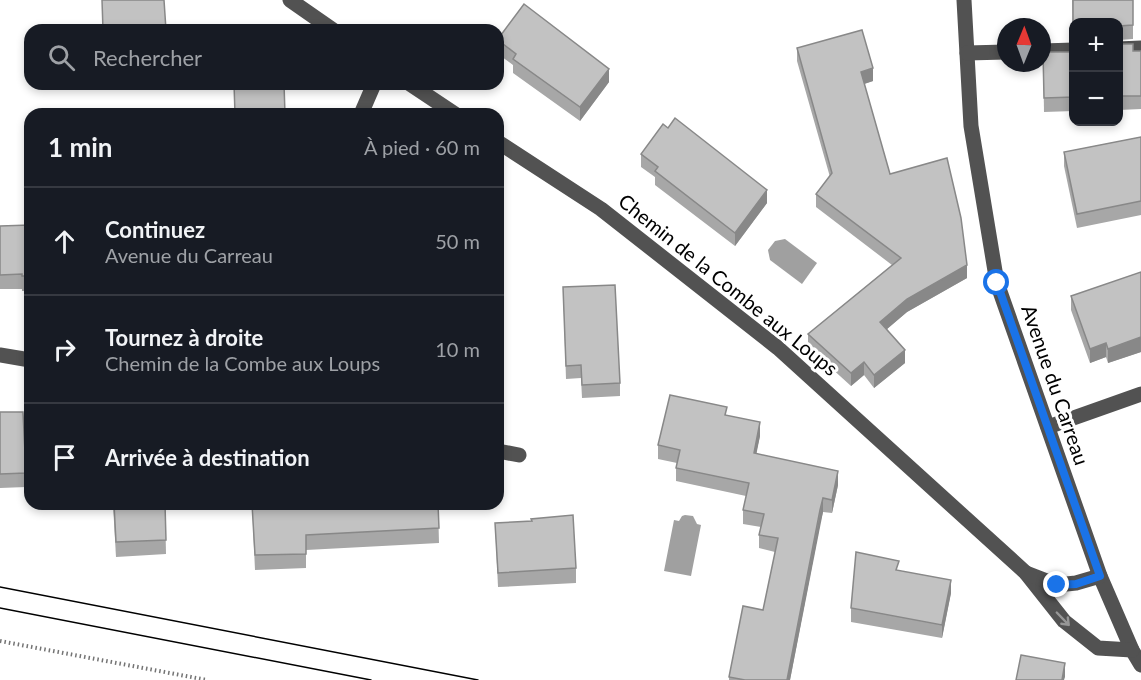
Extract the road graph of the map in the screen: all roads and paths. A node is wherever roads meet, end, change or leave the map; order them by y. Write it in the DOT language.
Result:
graph roads {
  1 [pos="290,0"];
  2 [pos="964,0"];
  3 [pos="324,24"];
  4 [pos="1141,48"];
  5 [pos="1123,49"];
  6 [pos="1069,50"];
  7 [pos="1051,51"];
  8 [pos="967,52"];
  9 [pos="997,52"];
  10 [pos="371,90"];
  11 [pos="419,90"];
  12 [pos="364,108"];
  13 [pos="446,108"];
  14 [pos="504,146"];
  15 [pos="0,355"];
  16 [pos="24,359"];
  17 [pos="1141,394"];
  18 [pos="1048,427"];
  19 [pos="504,452"];
  20 [pos="519,455"];
  21 [pos="1026,573"];
  22 [pos="1100,576"];
  23 [pos="0,641"];
  24 [pos="1132,650"];
  25 [pos="1141,665"];
  26 [pos="207,680"];
  1 -- 3 [label="street"];
  2 -- 8 [label="street, Avenue du Carreau"];
  4 -- 5 [label="street"];
  6 -- 7 [label="street"];
  8 -- 9 [label="street"];
  8 -- 18 [label="street, Avenue du Carreau"];
  10 -- 12 [label="street"];
  11 -- 13 [label="street"];
  14 -- 21 [label="street, Chemin de la Combe aux Loups"];
  15 -- 16 [label="street"];
  17 -- 18 [label="street"];
  18 -- 22 [label="street, Avenue du Carreau"];
  19 -- 20 [label="street"];
  21 -- 22 [label="street, Chemin de la Combe aux Loups"];
  21 -- 24 [label="street, Chemin de la Combe aux Loups, one-way"];
  22 -- 24 [label="street, Avenue du Carreau"];
  23 -- 26 [label="path"];
  24 -- 25 [label="street, Avenue du Carreau"];
}
